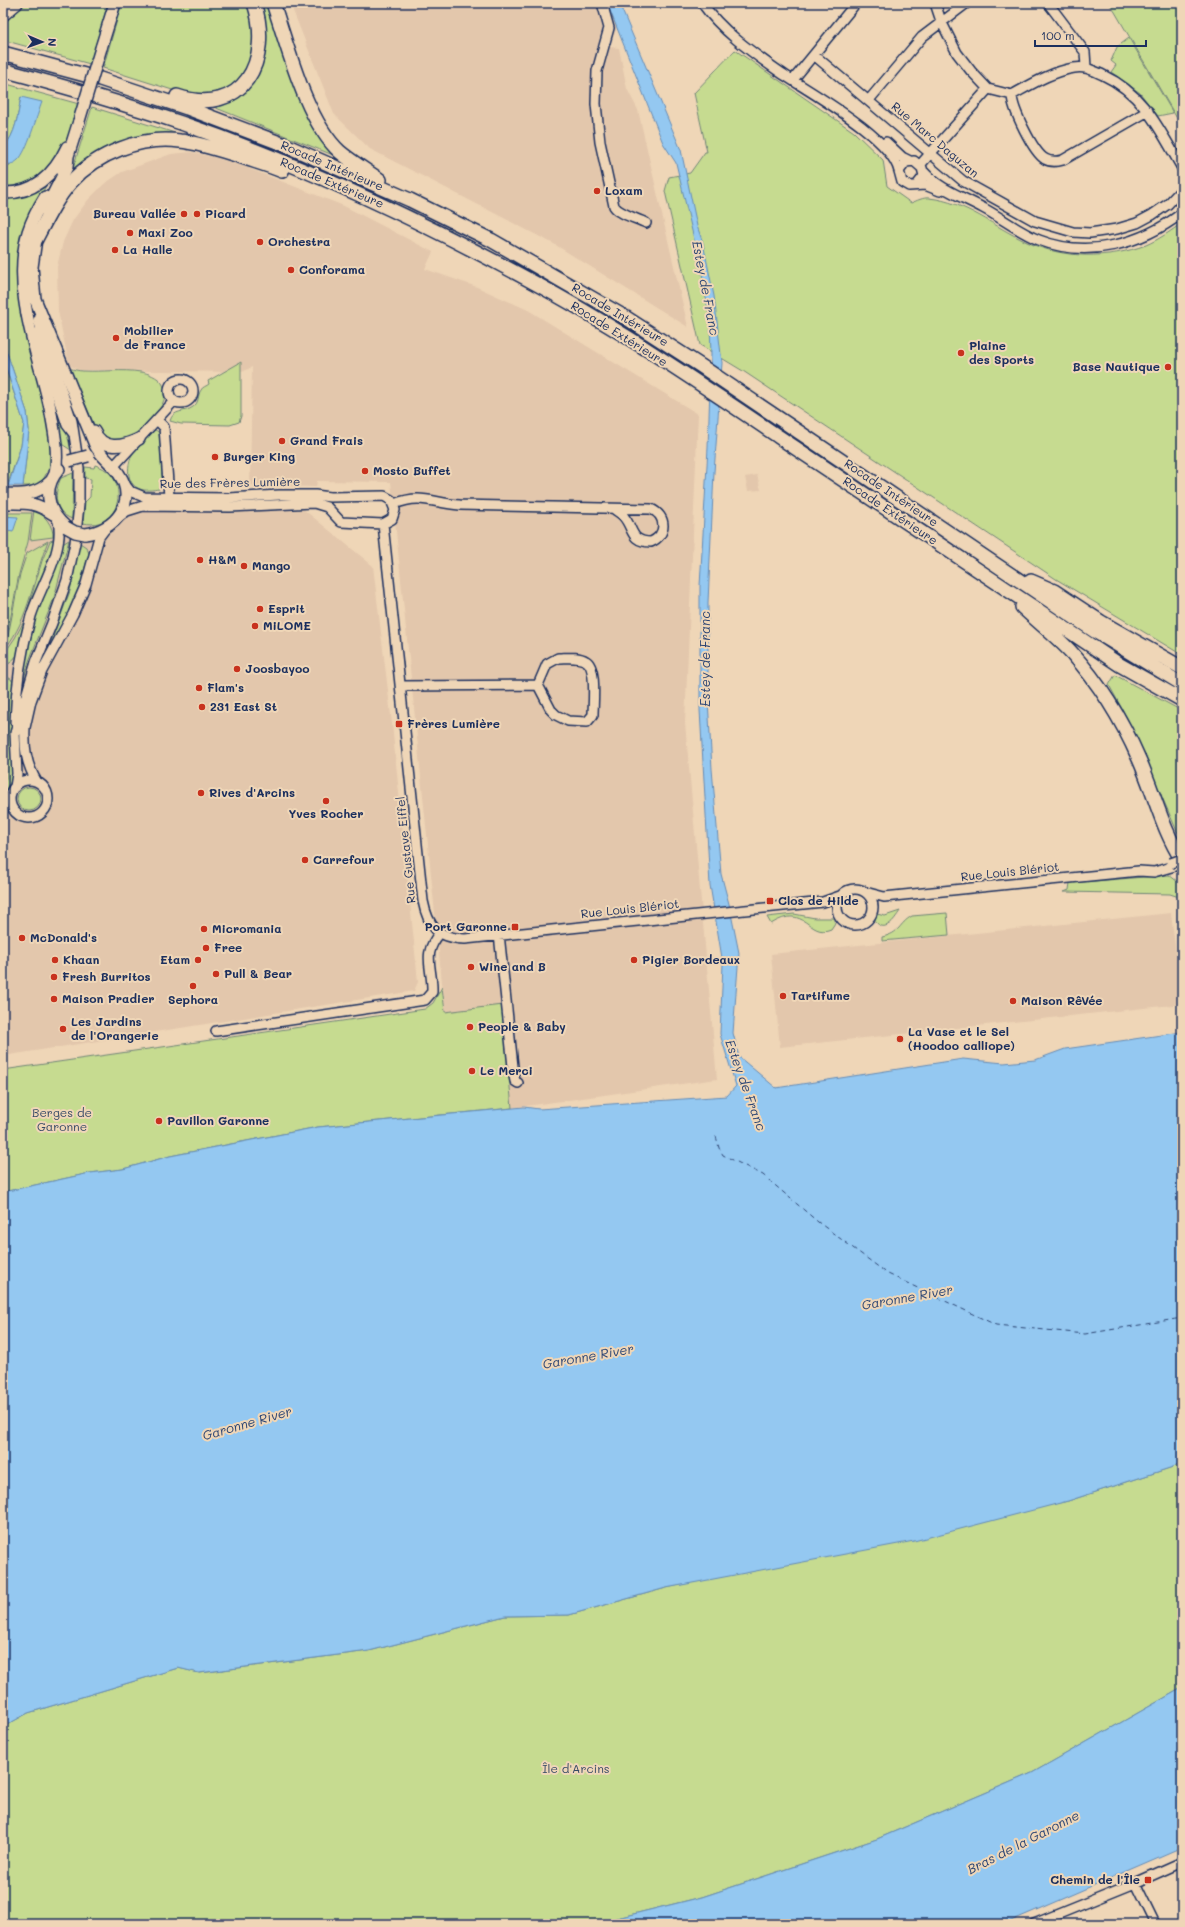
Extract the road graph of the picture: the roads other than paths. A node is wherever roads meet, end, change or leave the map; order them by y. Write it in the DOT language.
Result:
graph roads {
  1 [pos="16,3"];
  2 [pos="115,3"];
  3 [pos="254,3"];
  4 [pos="272,3"];
  5 [pos="602,3"];
  6 [pos="702,3"];
  7 [pos="856,3"];
  8 [pos="935,3"];
  9 [pos="967,3"];
  10 [pos="1048,3"];
  11 [pos="3,14"];
  12 [pos="941,21"];
  13 [pos="3,49"];
  14 [pos="3,53"];
  15 [pos="814,54"];
  16 [pos="1086,67"];
  17 [pos="3,70"];
  18 [pos="3,77"];
  19 [pos="794,78"];
  20 [pos="988,89"];
  21 [pos="1012,95"];
  22 [pos="869,100"];
  23 [pos="142,110"];
  24 [pos="1148,111"];
  25 [pos="79,122"];
  26 [pos="932,152"];
  27 [pos="68,156"];
  28 [pos="910,161"];
  29 [pos="922,168"];
  30 [pos="1182,168"];
  31 [pos="899,171"];
  32 [pos="917,185"];
  33 [pos="1182,189"];
  34 [pos="3,193"];
  35 [pos="960,197"];
  36 [pos="410,200"];
  37 [pos="1182,213"];
  38 [pos="404,215"];
  39 [pos="646,223"];
  40 [pos="36,239"];
  41 [pos="30,300"];
  42 [pos="70,386"];
  43 [pos="174,401"];
  44 [pos="157,420"];
  45 [pos="139,439"];
  46 [pos="110,464"];
  47 [pos="53,477"];
  48 [pos="124,482"];
  49 [pos="3,494"];
  50 [pos="169,497"];
  51 [pos="342,497"];
  52 [pos="3,503"];
  53 [pos="394,504"];
  54 [pos="614,509"];
  55 [pos="334,514"];
  56 [pos="118,517"];
  57 [pos="59,521"];
  58 [pos="383,524"];
  59 [pos="105,529"];
  60 [pos="1002,568"];
  61 [pos="992,579"];
  62 [pos="1182,668"];
  63 [pos="1182,684"];
  64 [pos="538,685"];
  65 [pos="401,686"];
  66 [pos="25,700"];
  67 [pos="1182,700"];
  68 [pos="24,732"];
  69 [pos="15,733"];
  70 [pos="37,782"];
  71 [pos="13,789"];
  72 [pos="3,800"];
  73 [pos="3,809"];
  74 [pos="16,813"];
  75 [pos="1178,863"];
  76 [pos="865,892"];
  77 [pos="840,896"];
  78 [pos="884,897"];
  79 [pos="823,902"];
  80 [pos="873,909"];
  81 [pos="838,912"];
  82 [pos="440,933"];
  83 [pos="499,934"];
  84 [pos="216,1032"];
  85 [pos="518,1083"];
  86 [pos="1182,1862"];
  87 [pos="1136,1883"];
  88 [pos="1034,1924"];
  89 [pos="1155,1924"];
  1 -- 11 [label="highway"];
  2 -- 25 [label="main road, bridge"];
  3 -- 13 [label="highway"];
  4 -- 36 [label="highway"];
  5 -- 39 [label="street"];
  6 -- 19 [label="street"];
  7 -- 15 [label="street"];
  8 -- 12 [label="street"];
  9 -- 12 [label="street"];
  10 -- 16 [label="street"];
  12 -- 20 [label="street"];
  12 -- 22 [label="street"];
  14 -- 36 [label="highway, Rocade Intérieure"];
  15 -- 19 [label="street"];
  15 -- 22 [label="street, Rue Marc Daguzan"];
  16 -- 21 [label="street"];
  16 -- 24 [label="street"];
  17 -- 23 [label="highway, Rocade Extérieure"];
  18 -- 23 [label="highway"];
  19 -- 28 [label="street"];
  19 -- 31 [label="street"];
  20 -- 21 [label="street"];
  20 -- 26 [label="street"];
  21 -- 24 [label="street"];
  22 -- 26 [label="street, Rue Marc Daguzan"];
  23 -- 38 [label="highway, Rocade Extérieure"];
  24 -- 30 [label="street"];
  25 -- 27 [label="main road"];
  25 -- 34 [label="main road"];
  26 -- 29 [label="street"];
  26 -- 33 [label="street, Rue Marc Daguzan"];
  27 -- 40 [label="main road"];
  27 -- 41 [label="main road"];
  28 -- 29 [label="street"];
  28 -- 31 [label="street"];
  29 -- 32 [label="street"];
  29 -- 35 [label="street"];
  31 -- 32 [label="street"];
  32 -- 35 [label="street"];
  35 -- 37 [label="street"];
  36 -- 60 [label="highway, Rocade Intérieure"];
  38 -- 40 [label="highway"];
  38 -- 61 [label="highway, Rocade Extérieure"];
  40 -- 41 [label="main road"];
  41 -- 42 [label="main road"];
  41 -- 47 [label="main road"];
  41 -- 66 [label="street"];
  42 -- 45 [label="main road"];
  42 -- 46 [label="main road"];
  43 -- 44 [label="street"];
  44 -- 45 [label="street"];
  44 -- 50 [label="street"];
  45 -- 46 [label="street"];
  46 -- 47 [label="main road, bridge"];
  46 -- 48 [label="main road"];
  47 -- 49 [label="main road"];
  47 -- 57 [label="main road"];
  48 -- 50 [label="street, Rue des Frères Lumière"];
  48 -- 56 [label="main road"];
  50 -- 51 [label="street, Rue des Frères Lumière"];
  51 -- 53 [label="street, Rue des Frères Lumière"];
  51 -- 55 [label="street"];
  52 -- 57 [label="main road"];
  53 -- 54 [label="street"];
  53 -- 58 [label="street"];
  54 -- 54 [label="street"];
  55 -- 56 [label="street, Rue des Frères Lumière"];
  55 -- 58 [label="street, Rue des Frères Lumière"];
  56 -- 59 [label="main road"];
  57 -- 59 [label="main road, bridge"];
  57 -- 69 [label="street"];
  58 -- 65 [label="street, Rue Gustave Eiffel"];
  59 -- 68 [label="street"];
  60 -- 62 [label="highway"];
  60 -- 63 [label="highway, Rocade Intérieure"];
  61 -- 67 [label="highway, Rocade Extérieure"];
  61 -- 75 [label="highway"];
  64 -- 64 [label="street"];
  64 -- 65 [label="street"];
  65 -- 82 [label="street, Rue Gustave Eiffel"];
  66 -- 68 [label="street"];
  66 -- 69 [label="street"];
  68 -- 70 [label="street"];
  69 -- 71 [label="street"];
  70 -- 71 [label="street"];
  70 -- 74 [label="street"];
  71 -- 72 [label="street"];
  71 -- 74 [label="street"];
  73 -- 74 [label="street"];
  75 -- 78 [label="street, Rue Louis Blériot"];
  76 -- 77 [label="street"];
  76 -- 78 [label="street, Rue Louis Blériot"];
  76 -- 80 [label="street"];
  77 -- 79 [label="street, Rue Louis Blériot"];
  77 -- 81 [label="street"];
  78 -- 80 [label="street"];
  79 -- 81 [label="street"];
  79 -- 83 [label="street, Rue Louis Blériot"];
  80 -- 81 [label="street"];
  82 -- 83 [label="street, Rue Louis Blériot"];
  82 -- 84 [label="street"];
  83 -- 85 [label="street"];
  86 -- 87 [label="street"];
  87 -- 88 [label="street"];
  87 -- 89 [label="street"];
}
